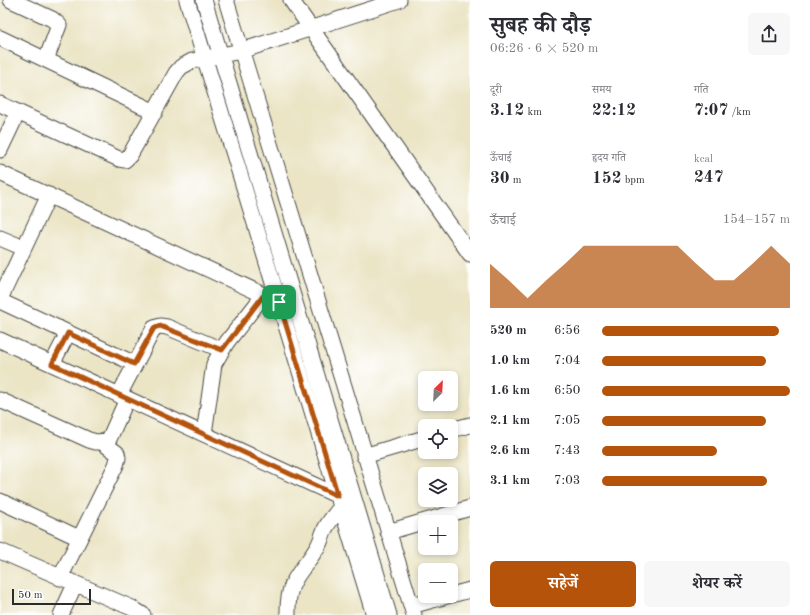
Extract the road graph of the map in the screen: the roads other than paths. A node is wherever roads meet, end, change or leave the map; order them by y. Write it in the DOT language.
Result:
graph roads {
  1 [pos="12,0"];
  2 [pos="187,0"];
  3 [pos="204,0"];
  4 [pos="226,0"];
  5 [pos="291,0"];
  6 [pos="399,0"];
  7 [pos="311,28"];
  8 [pos="0,38"];
  9 [pos="241,51"];
  10 [pos="213,58"];
  11 [pos="46,60"];
  12 [pos="0,104"];
  13 [pos="18,112"];
  14 [pos="155,112"];
  15 [pos="0,150"];
  16 [pos="0,173"];
  17 [pos="49,195"];
  18 [pos="0,238"];
  19 [pos="24,248"];
  20 [pos="470,254"];
  21 [pos="263,296"];
  22 [pos="0,300"];
  23 [pos="279,302"];
  24 [pos="68,333"];
  25 [pos="0,340"];
  26 [pos="222,350"];
  27 [pos="52,364"];
  28 [pos="134,364"];
  29 [pos="123,397"];
  30 [pos="0,400"];
  31 [pos="470,425"];
  32 [pos="458,428"];
  33 [pos="204,434"];
  34 [pos="418,440"];
  35 [pos="103,443"];
  36 [pos="364,456"];
  37 [pos="0,501"];
  38 [pos="340,502"];
  39 [pos="470,508"];
  40 [pos="388,532"];
  41 [pos="79,538"];
  42 [pos="0,551"];
  43 [pos="60,578"];
  44 [pos="75,584"];
  45 [pos="470,590"];
  46 [pos="458,593"];
  47 [pos="430,603"];
  48 [pos="412,610"];
  49 [pos="61,615"];
  50 [pos="143,615"];
  51 [pos="288,615"];
  52 [pos="374,615"];
  53 [pos="389,615"];
  1 -- 11 [label="street"];
  2 -- 10 [label="street"];
  3 -- 10 [label="street"];
  4 -- 9 [label="street"];
  5 -- 7 [label="street"];
  6 -- 7 [label="street"];
  7 -- 9 [label="street"];
  7 -- 20 [label="street"];
  8 -- 11 [label="street"];
  9 -- 10 [label="street"];
  9 -- 36 [label="street"];
  10 -- 14 [label="street"];
  10 -- 23 [label="street"];
  10 -- 53 [label="street"];
  11 -- 14 [label="street"];
  12 -- 13 [label="street"];
  13 -- 14 [label="street"];
  13 -- 15 [label="street"];
  16 -- 17 [label="street"];
  17 -- 19 [label="street"];
  17 -- 21 [label="street"];
  18 -- 19 [label="street"];
  19 -- 22 [label="street"];
  21 -- 23 [label="street"];
  21 -- 26 [label="street"];
  22 -- 24 [label="street"];
  23 -- 38 [label="street"];
  24 -- 27 [label="street"];
  24 -- 28 [label="street"];
  25 -- 27 [label="street"];
  26 -- 28 [label="street"];
  26 -- 33 [label="street"];
  27 -- 29 [label="street"];
  28 -- 29 [label="street"];
  29 -- 33 [label="street"];
  29 -- 35 [label="street"];
  30 -- 35 [label="street"];
  31 -- 32 [label="street"];
  33 -- 38 [label="street"];
  34 -- 36 [label="street"];
  35 -- 41 [label="street"];
  36 -- 40 [label="street"];
  37 -- 41 [label="street"];
  38 -- 51 [label="street"];
  38 -- 52 [label="street"];
  39 -- 40 [label="street"];
  40 -- 48 [label="street"];
  41 -- 43 [label="street"];
  42 -- 43 [label="street"];
  43 -- 44 [label="street"];
  44 -- 49 [label="street"];
  44 -- 50 [label="street"];
  45 -- 46 [label="street"];
  47 -- 48 [label="street"];
}
